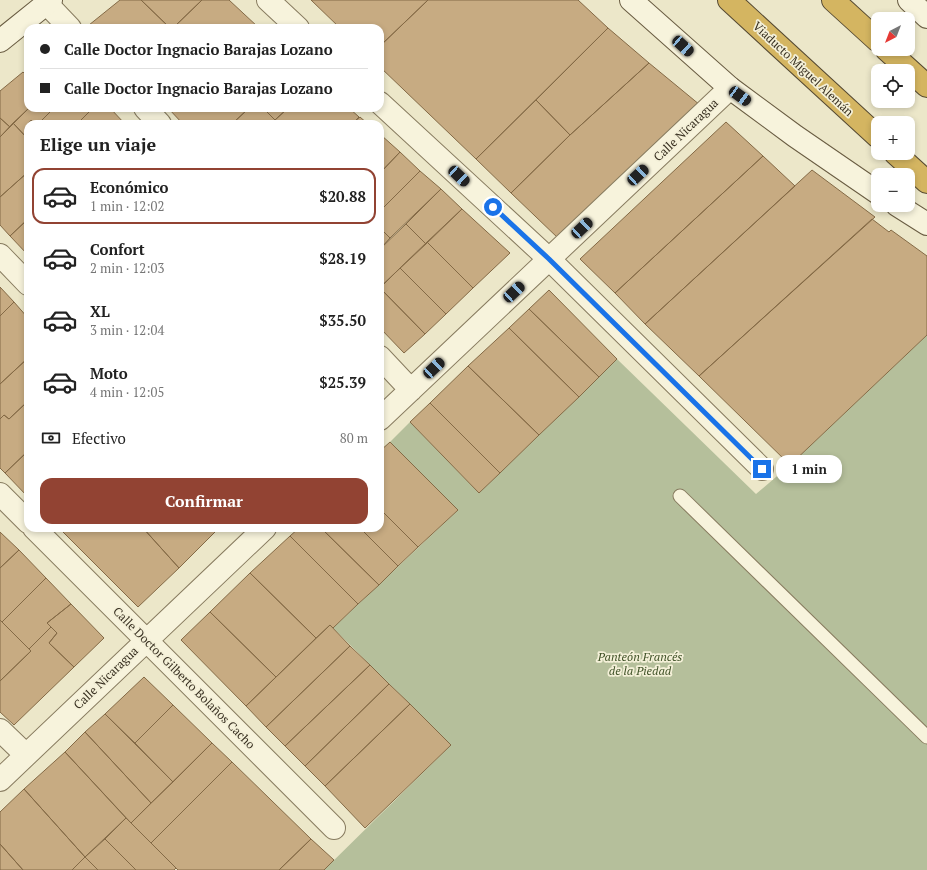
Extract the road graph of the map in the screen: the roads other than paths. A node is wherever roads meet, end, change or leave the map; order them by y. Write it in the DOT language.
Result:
graph roads {
  1 [pos="268,0"];
  2 [pos="631,0"];
  3 [pos="729,0"];
  4 [pos="833,0"];
  5 [pos="909,0"];
  6 [pos="49,2"];
  7 [pos="927,17"];
  8 [pos="67,24"];
  9 [pos="294,24"];
  10 [pos="871,35"];
  11 [pos="0,41"];
  12 [pos="894,56"];
  13 [pos="927,86"];
  14 [pos="730,88"];
  15 [pos="384,107"];
  16 [pos="149,112"];
  17 [pos="156,120"];
  18 [pos="871,131"];
  19 [pos="903,160"];
  20 [pos="927,182"];
  21 [pos="871,188"];
  22 [pos="908,212"];
  23 [pos="927,224"];
  24 [pos="0,254"];
  25 [pos="549,259"];
  26 [pos="24,280"];
  27 [pos="384,361"];
  28 [pos="411,390"];
  29 [pos="384,415"];
  30 [pos="762,469"];
  31 [pos="0,494"];
  32 [pos="680,496"];
  33 [pos="24,518"];
  34 [pos="38,532"];
  35 [pos="261,532"];
  36 [pos="147,640"];
  37 [pos="0,730"];
  38 [pos="927,737"];
  39 [pos="26,755"];
  40 [pos="0,780"];
  41 [pos="334,828"];
  1 -- 9 [label="street"];
  2 -- 14 [label="street"];
  3 -- 18 [label="highway, Viaducto Miguel Alemán"];
  4 -- 10 [label="highway"];
  5 -- 7 [label="street"];
  6 -- 8 [label="street"];
  6 -- 11 [label="street"];
  12 -- 13 [label="highway"];
  14 -- 21 [label="street"];
  14 -- 25 [label="street, Calle Nicaragua"];
  15 -- 25 [label="street"];
  16 -- 17 [label="street"];
  19 -- 20 [label="highway"];
  22 -- 23 [label="street"];
  24 -- 26 [label="street"];
  25 -- 28 [label="street, Calle Nicaragua"];
  25 -- 30 [label="street"];
  27 -- 28 [label="street"];
  28 -- 29 [label="street, Calle Nicaragua"];
  31 -- 33 [label="street"];
  32 -- 38 [label="lane"];
  34 -- 36 [label="street, Calle Doctor Gilberto Bolaños Cacho"];
  35 -- 36 [label="street, Calle Nicaragua"];
  36 -- 39 [label="street, Calle Nicaragua"];
  36 -- 41 [label="street, Calle Doctor Gilberto Bolaños Cacho"];
  37 -- 39 [label="street"];
  39 -- 40 [label="street, Calle Nicaragua"];
}
